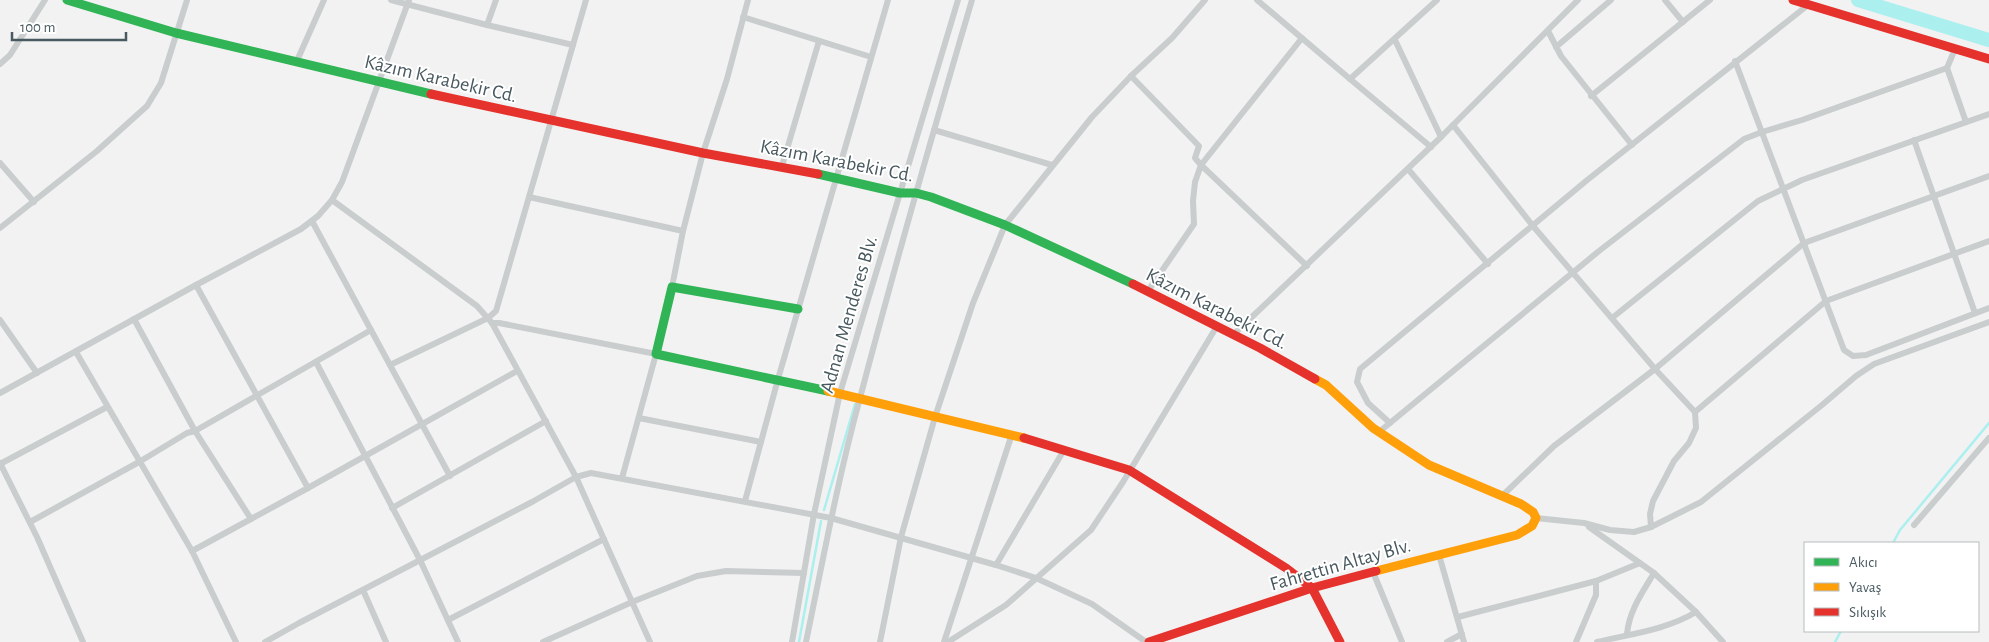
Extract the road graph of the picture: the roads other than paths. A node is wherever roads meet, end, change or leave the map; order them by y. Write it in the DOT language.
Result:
graph roads {
  1 [pos="46,0"];
  2 [pos="67,0"];
  3 [pos="187,0"];
  4 [pos="324,0"];
  5 [pos="391,0"];
  6 [pos="496,0"];
  7 [pos="586,0"];
  8 [pos="748,0"];
  9 [pos="888,0"];
  10 [pos="972,0"];
  11 [pos="1205,0"];
  12 [pos="1257,0"];
  13 [pos="1438,0"];
  14 [pos="1578,0"];
  15 [pos="1611,0"];
  16 [pos="1665,0"];
  17 [pos="1710,0"];
  18 [pos="1793,0"];
  19 [pos="956,1"];
  20 [pos="409,2"];
  21 [pos="1808,5"];
  22 [pos="743,17"];
  23 [pos="1682,22"];
  24 [pos="487,25"];
  25 [pos="1548,31"];
  26 [pos="176,33"];
  27 [pos="1302,38"];
  28 [pos="1395,40"];
  29 [pos="819,41"];
  30 [pos="573,45"];
  31 [pos="1556,47"];
  32 [pos="1955,49"];
  33 [pos="872,57"];
  34 [pos="1989,59"];
  35 [pos="1735,61"];
  36 [pos="296,63"];
  37 [pos="0,64"];
  38 [pos="1947,68"];
  39 [pos="1131,76"];
  40 [pos="1350,79"];
  41 [pos="378,82"];
  42 [pos="1591,96"];
  43 [pos="1989,114"];
  44 [pos="551,120"];
  45 [pos="1966,122"];
  46 [pos="1453,125"];
  47 [pos="934,130"];
  48 [pos="1762,132"];
  49 [pos="1441,138"];
  50 [pos="1914,140"];
  51 [pos="1632,145"];
  52 [pos="1431,147"];
  53 [pos="703,153"];
  54 [pos="0,163"];
  55 [pos="1052,165"];
  56 [pos="1201,165"];
  57 [pos="782,166"];
  58 [pos="1408,169"];
  59 [pos="1989,176"];
  60 [pos="836,177"];
  61 [pos="1784,188"];
  62 [pos="900,192"];
  63 [pos="916,193"];
  64 [pos="528,197"];
  65 [pos="1933,197"];
  66 [pos="332,200"];
  67 [pos="34,202"];
  68 [pos="312,221"];
  69 [pos="1006,225"];
  70 [pos="1533,226"];
  71 [pos="0,228"];
  72 [pos="683,231"];
  73 [pos="1989,241"];
  74 [pos="1804,243"];
  75 [pos="1954,254"];
  76 [pos="1488,264"];
  77 [pos="1307,266"];
  78 [pos="1572,273"];
  79 [pos="196,285"];
  80 [pos="672,287"];
  81 [pos="1148,291"];
  82 [pos="1826,301"];
  83 [pos="1989,308"];
  84 [pos="798,309"];
  85 [pos="1975,313"];
  86 [pos="1612,318"];
  87 [pos="134,319"];
  88 [pos="0,320"];
  89 [pos="490,320"];
  90 [pos="1989,322"];
  91 [pos="1217,326"];
  92 [pos="1936,328"];
  93 [pos="371,330"];
  94 [pos="1234,334"];
  95 [pos="1941,340"];
  96 [pos="76,352"];
  97 [pos="656,354"];
  98 [pos="316,362"];
  99 [pos="390,365"];
  100 [pos="1655,369"];
  101 [pos="517,371"];
  102 [pos="37,373"];
  103 [pos="778,379"];
  104 [pos="0,393"];
  105 [pos="840,393"];
  106 [pos="257,396"];
  107 [pos="859,398"];
  108 [pos="106,407"];
  109 [pos="1695,412"];
  110 [pos="935,417"];
  111 [pos="639,418"];
  112 [pos="546,421"];
  113 [pos="1390,423"];
  114 [pos="422,425"];
  115 [pos="196,431"];
  116 [pos="1379,432"];
  117 [pos="1012,434"];
  118 [pos="1989,438"];
  119 [pos="762,442"];
  120 [pos="1064,450"];
  121 [pos="365,456"];
  122 [pos="139,462"];
  123 [pos="0,463"];
  124 [pos="1129,470"];
  125 [pos="450,476"];
  126 [pos="576,476"];
  127 [pos="622,478"];
  128 [pos="308,488"];
  129 [pos="1502,496"];
  130 [pos="745,501"];
  131 [pos="392,508"];
  132 [pos="814,514"];
  133 [pos="831,518"];
  134 [pos="1536,518"];
  135 [pos="251,519"];
  136 [pos="30,522"];
  137 [pos="1584,523"];
  138 [pos="1914,525"];
  139 [pos="1651,527"];
  140 [pos="901,537"];
  141 [pos="604,539"];
  142 [pos="192,551"];
  143 [pos="1439,555"];
  144 [pos="970,558"];
  145 [pos="420,560"];
  146 [pos="1640,563"];
  147 [pos="996,565"];
  148 [pos="804,572"];
  149 [pos="1373,572"];
  150 [pos="1654,573"];
  151 [pos="1036,578"];
  152 [pos="1596,581"];
  153 [pos="1312,588"];
  154 [pos="363,590"];
  155 [pos="632,602"];
  156 [pos="1696,612"];
  157 [pos="1458,617"];
  158 [pos="448,620"];
  159 [pos="1462,634"];
  160 [pos="1627,634"];
  161 [pos="83,642"];
  162 [pos="236,642"];
  163 [pos="265,642"];
  164 [pos="386,642"];
  165 [pos="458,642"];
  166 [pos="542,642"];
  167 [pos="650,642"];
  168 [pos="792,642"];
  169 [pos="806,642"];
  170 [pos="880,642"];
  171 [pos="944,642"];
  172 [pos="948,642"];
  173 [pos="1148,642"];
  174 [pos="1340,642"];
  175 [pos="1402,642"];
  176 [pos="1447,642"];
  177 [pos="1464,642"];
  178 [pos="1576,642"];
  179 [pos="1597,642"];
  180 [pos="1723,642"];
  1 -- 37 [label="street"];
  2 -- 26 [label="street, Kâzım Karabekir Cd."];
  3 -- 26 [label="street"];
  4 -- 36 [label="street"];
  5 -- 20 [label="street"];
  6 -- 24 [label="street"];
  7 -- 30 [label="street"];
  8 -- 22 [label="street"];
  9 -- 33 [label="street"];
  10 -- 47 [label="street, Adnan Menderes Blv."];
  11 -- 39 [label="street"];
  12 -- 27 [label="street"];
  13 -- 28 [label="street"];
  14 -- 25 [label="street"];
  15 -- 31 [label="street"];
  16 -- 23 [label="street"];
  17 -- 23 [label="street"];
  18 -- 21 [label="street"];
  19 -- 62 [label="street, Adnan Menderes Blv."];
  20 -- 24 [label="street"];
  20 -- 41 [label="street"];
  21 -- 32 [label="street"];
  21 -- 35 [label="street"];
  22 -- 29 [label="street"];
  22 -- 53 [label="street"];
  23 -- 42 [label="street"];
  24 -- 30 [label="street"];
  25 -- 31 [label="street"];
  25 -- 46 [label="street"];
  26 -- 36 [label="street, Kâzım Karabekir Cd."];
  26 -- 67 [label="street"];
  27 -- 40 [label="street"];
  27 -- 56 [label="street"];
  28 -- 40 [label="street"];
  28 -- 49 [label="street"];
  29 -- 33 [label="street"];
  29 -- 57 [label="street"];
  30 -- 44 [label="street"];
  31 -- 42 [label="street"];
  32 -- 34 [label="street"];
  32 -- 38 [label="street"];
  33 -- 60 [label="street"];
  35 -- 48 [label="street"];
  35 -- 51 [label="street"];
  36 -- 41 [label="street, Kâzım Karabekir Cd."];
  38 -- 45 [label="street"];
  38 -- 48 [label="street"];
  39 -- 55 [label="street"];
  39 -- 56 [label="street"];
  40 -- 52 [label="street"];
  41 -- 44 [label="street, Kâzım Karabekir Cd."];
  41 -- 66 [label="street"];
  42 -- 51 [label="street"];
  43 -- 45 [label="street"];
  44 -- 53 [label="street, Kâzım Karabekir Cd."];
  44 -- 64 [label="street"];
  45 -- 50 [label="street"];
  46 -- 49 [label="street"];
  46 -- 70 [label="street"];
  47 -- 55 [label="street"];
  47 -- 63 [label="street, Adnan Menderes Blv."];
  48 -- 61 [label="street"];
  48 -- 78 [label="street"];
  49 -- 52 [label="street"];
  50 -- 61 [label="street"];
  50 -- 65 [label="street"];
  51 -- 70 [label="street"];
  52 -- 58 [label="street"];
  53 -- 57 [label="street, Kâzım Karabekir Cd."];
  53 -- 72 [label="street"];
  54 -- 67 [label="street"];
  55 -- 69 [label="street"];
  56 -- 77 [label="street"];
  56 -- 81 [label="street"];
  57 -- 60 [label="street, Kâzım Karabekir Cd."];
  58 -- 76 [label="street"];
  58 -- 77 [label="street"];
  59 -- 65 [label="street"];
  60 -- 62 [label="street, Kâzım Karabekir Cd."];
  60 -- 84 [label="street"];
  61 -- 74 [label="street"];
  61 -- 86 [label="street"];
  62 -- 63 [label="street, Kâzım Karabekir Cd."];
  62 -- 105 [label="street, Adnan Menderes Blv."];
  63 -- 69 [label="street, Kâzım Karabekir Cd."];
  63 -- 107 [label="street, Adnan Menderes Blv."];
  64 -- 72 [label="street"];
  64 -- 89 [label="street"];
  65 -- 74 [label="street"];
  65 -- 75 [label="street"];
  66 -- 68 [label="street"];
  66 -- 89 [label="street"];
  67 -- 71 [label="street"];
  68 -- 79 [label="street"];
  68 -- 93 [label="street"];
  69 -- 81 [label="street, Kâzım Karabekir Cd."];
  69 -- 110 [label="street"];
  70 -- 76 [label="street"];
  70 -- 78 [label="street"];
  72 -- 80 [label="street"];
  73 -- 75 [label="street"];
  74 -- 82 [label="street"];
  74 -- 100 [label="street"];
  75 -- 82 [label="street"];
  75 -- 85 [label="street"];
  76 -- 113 [label="street"];
  77 -- 94 [label="street"];
  78 -- 86 [label="street"];
  78 -- 113 [label="street"];
  79 -- 87 [label="street"];
  79 -- 106 [label="street"];
  80 -- 84 [label="street"];
  80 -- 97 [label="street"];
  81 -- 91 [label="street, Kâzım Karabekir Cd."];
  82 -- 92 [label="street"];
  82 -- 109 [label="street"];
  83 -- 85 [label="street"];
  84 -- 103 [label="street"];
  85 -- 92 [label="street"];
  86 -- 100 [label="street"];
  87 -- 96 [label="street"];
  87 -- 115 [label="street"];
  88 -- 102 [label="street"];
  89 -- 97 [label="street"];
  89 -- 99 [label="street"];
  89 -- 101 [label="street"];
  90 -- 95 [label="street"];
  91 -- 94 [label="street, Kâzım Karabekir Cd."];
  91 -- 124 [label="street"];
  92 -- 95 [label="street"];
  93 -- 98 [label="street"];
  93 -- 99 [label="street"];
  94 -- 116 [label="street, Kâzım Karabekir Cd."];
  95 -- 139 [label="street"];
  96 -- 102 [label="street"];
  96 -- 108 [label="street"];
  97 -- 103 [label="street"];
  97 -- 111 [label="street"];
  98 -- 106 [label="street"];
  98 -- 121 [label="street"];
  99 -- 114 [label="street"];
  100 -- 109 [label="street"];
  100 -- 129 [label="street"];
  101 -- 112 [label="street"];
  101 -- 114 [label="street"];
  102 -- 104 [label="street"];
  103 -- 105 [label="street"];
  103 -- 119 [label="street"];
  105 -- 107 [label="street"];
  105 -- 132 [label="street, Adnan Menderes Blv."];
  106 -- 115 [label="street"];
  106 -- 128 [label="street"];
  107 -- 110 [label="street"];
  107 -- 133 [label="street, Adnan Menderes Blv."];
  108 -- 122 [label="street"];
  108 -- 123 [label="street"];
  109 -- 139 [label="street"];
  110 -- 117 [label="street"];
  110 -- 140 [label="street"];
  111 -- 119 [label="street"];
  111 -- 127 [label="street"];
  112 -- 125 [label="street"];
  112 -- 126 [label="street"];
  113 -- 116 [label="street"];
  114 -- 121 [label="street"];
  114 -- 125 [label="street"];
  115 -- 122 [label="street"];
  115 -- 135 [label="street"];
  116 -- 129 [label="street, Kâzım Karabekir Cd."];
  117 -- 120 [label="street"];
  117 -- 144 [label="street"];
  118 -- 138 [label="street"];
  119 -- 130 [label="street"];
  120 -- 124 [label="street"];
  120 -- 147 [label="street"];
  121 -- 128 [label="street"];
  121 -- 131 [label="street"];
  122 -- 136 [label="street"];
  122 -- 142 [label="street"];
  123 -- 136 [label="street"];
  124 -- 151 [label="street"];
  124 -- 153 [label="street"];
  125 -- 131 [label="street"];
  126 -- 127 [label="street"];
  126 -- 141 [label="street"];
  126 -- 145 [label="street"];
  127 -- 130 [label="street"];
  128 -- 135 [label="street"];
  129 -- 134 [label="street, Kâzım Karabekir Cd."];
  130 -- 132 [label="street"];
  131 -- 145 [label="street"];
  132 -- 133 [label="street"];
  132 -- 148 [label="street, Adnan Menderes Blv."];
  133 -- 140 [label="street"];
  133 -- 169 [label="street, Adnan Menderes Blv."];
  134 -- 137 [label="street"];
  134 -- 143 [label="street, Fahrettin Altay Blv."];
  135 -- 142 [label="street"];
  136 -- 161 [label="street"];
  137 -- 139 [label="street"];
  137 -- 146 [label="street"];
  140 -- 144 [label="street"];
  140 -- 170 [label="street"];
  141 -- 155 [label="street"];
  141 -- 158 [label="street"];
  142 -- 162 [label="street"];
  143 -- 149 [label="street, Fahrettin Altay Blv."];
  143 -- 157 [label="street"];
  144 -- 147 [label="street"];
  144 -- 171 [label="street"];
  145 -- 154 [label="street"];
  145 -- 158 [label="street"];
  146 -- 150 [label="street"];
  146 -- 152 [label="street"];
  147 -- 151 [label="street"];
  148 -- 155 [label="street"];
  148 -- 168 [label="street, Adnan Menderes Blv."];
  149 -- 153 [label="street, Fahrettin Altay Blv."];
  149 -- 175 [label="street"];
  150 -- 156 [label="street"];
  150 -- 160 [label="street"];
  151 -- 172 [label="street"];
  151 -- 173 [label="street"];
  152 -- 157 [label="street"];
  152 -- 178 [label="street"];
  153 -- 173 [label="street, Fahrettin Altay Blv."];
  153 -- 174 [label="street"];
  154 -- 163 [label="street"];
  154 -- 164 [label="street"];
  155 -- 166 [label="street"];
  155 -- 167 [label="street"];
  156 -- 160 [label="street"];
  156 -- 180 [label="street"];
  157 -- 159 [label="street"];
  158 -- 165 [label="street"];
  159 -- 176 [label="street"];
  159 -- 177 [label="street"];
  160 -- 179 [label="street"];
}
